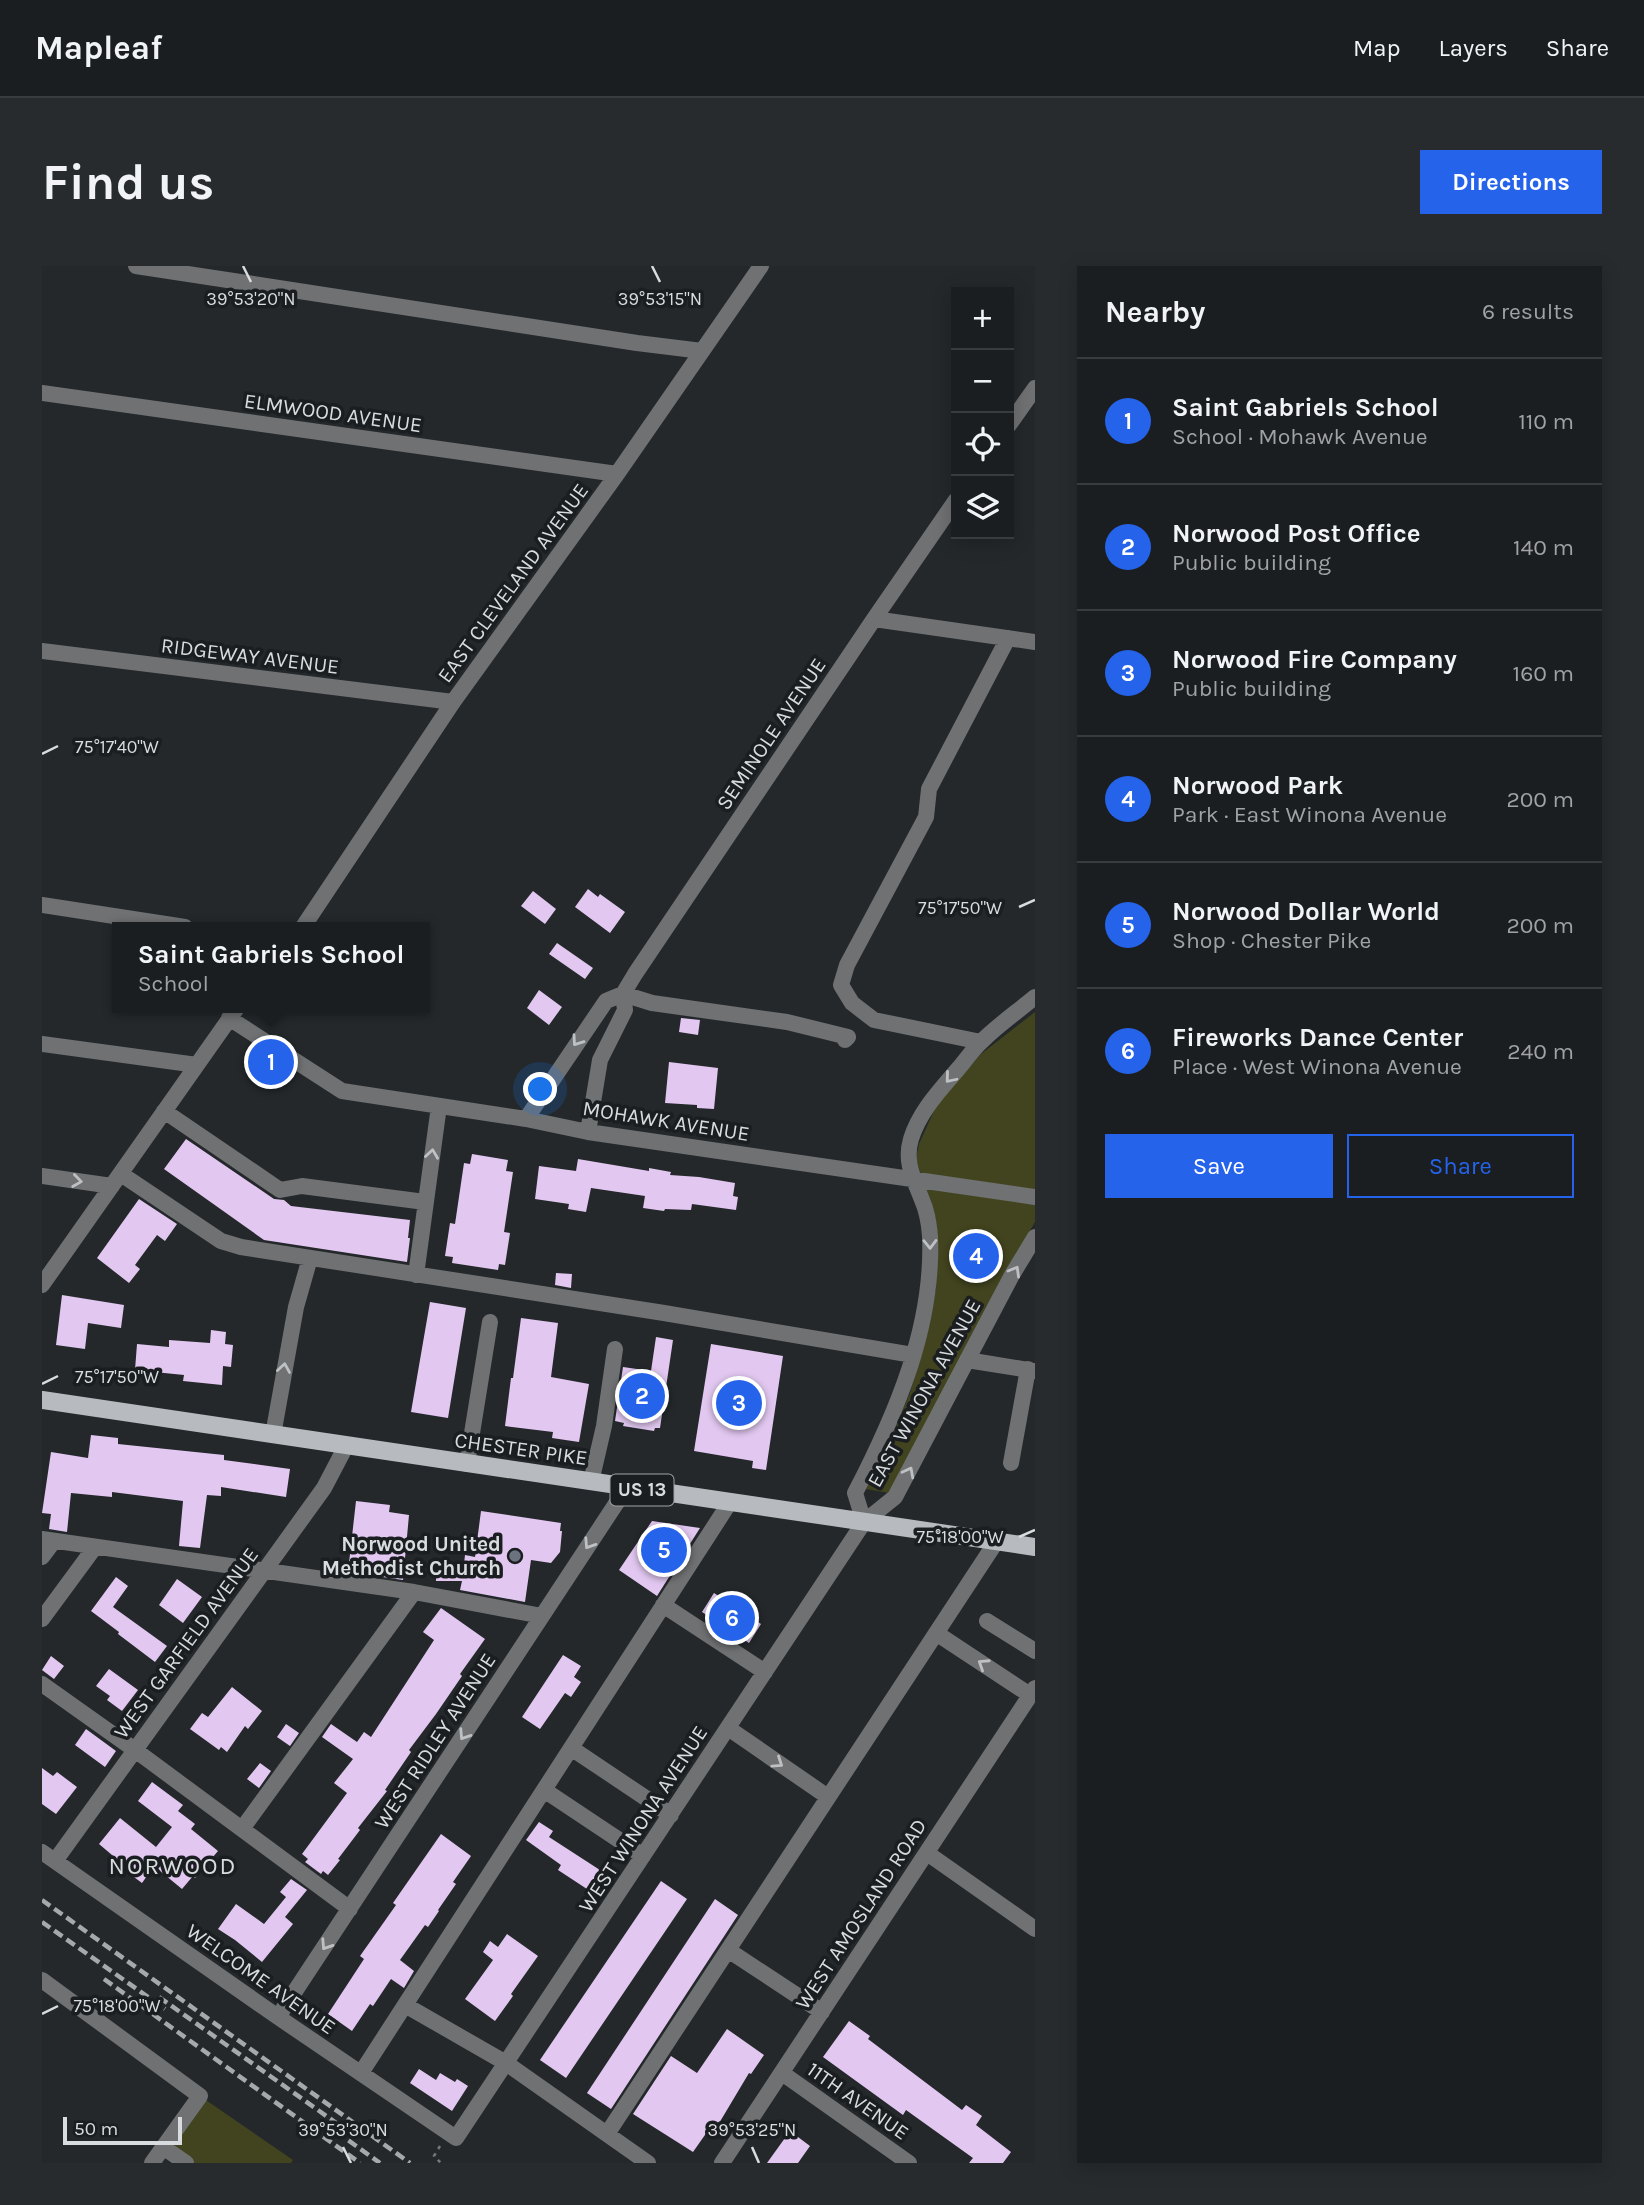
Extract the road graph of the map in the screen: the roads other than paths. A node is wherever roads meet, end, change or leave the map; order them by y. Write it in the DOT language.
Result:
graph roads {
  1 [pos="136,266"];
  2 [pos="761,266"];
  3 [pos="702,352"];
  4 [pos="1035,387"];
  5 [pos="42,393"];
  6 [pos="1014,418"];
  7 [pos="617,474"];
  8 [pos="951,507"];
  9 [pos="874,619"];
  10 [pos="1008,638"];
  11 [pos="1035,642"];
  12 [pos="42,651"];
  13 [pos="453,702"];
  14 [pos="42,905"];
  15 [pos="152,922"];
  16 [pos="306,922"];
  17 [pos="623,994"];
  18 [pos="1035,997"];
  19 [pos="233,1013"];
  20 [pos="845,1040"];
  21 [pos="981,1042"];
  22 [pos="42,1044"];
  23 [pos="197,1065"];
  24 [pos="439,1106"];
  25 [pos="164,1111"];
  26 [pos="526,1119"];
  27 [pos="588,1132"];
  28 [pos="42,1176"];
  29 [pos="913,1179"];
  30 [pos="116,1180"];
  31 [pos="1035,1197"];
  32 [pos="425,1202"];
  33 [pos="1035,1237"];
  34 [pos="310,1258"];
  35 [pos="416,1275"];
  36 [pos="42,1285"];
  37 [pos="491,1321"];
  38 [pos="615,1349"];
  39 [pos="913,1354"];
  40 [pos="967,1360"];
  41 [pos="1032,1370"];
  42 [pos="42,1399"];
  43 [pos="273,1435"];
  44 [pos="346,1446"];
  45 [pos="1011,1463"];
  46 [pos="467,1464"];
  47 [pos="591,1482"];
  48 [pos="627,1488"];
  49 [pos="730,1502"];
  50 [pos="864,1522"];
  51 [pos="48,1540"];
  52 [pos="996,1542"];
  53 [pos="95,1547"];
  54 [pos="1035,1547"];
  55 [pos="42,1557"];
  56 [pos="264,1572"];
  57 [pos="414,1591"];
  58 [pos="663,1605"];
  59 [pos="542,1616"];
  60 [pos="42,1619"];
  61 [pos="986,1621"];
  62 [pos="936,1633"];
  63 [pos="1035,1651"];
  64 [pos="765,1672"];
  65 [pos="42,1684"];
  66 [pos="1033,1691"];
  67 [pos="728,1728"];
  68 [pos="571,1748"];
  69 [pos="135,1750"];
  70 [pos="544,1790"];
  71 [pos="828,1797"];
  72 [pos="671,1815"];
  73 [pos="242,1829"];
  74 [pos="927,1853"];
  75 [pos="643,1856"];
  76 [pos="49,1857"];
  77 [pos="349,1909"];
  78 [pos="1035,1929"];
  79 [pos="728,1950"];
  80 [pos="42,1980"];
  81 [pos="405,2005"];
  82 [pos="822,2012"];
  83 [pos="278,2017"];
  84 [pos="506,2063"];
  85 [pos="361,2073"];
  86 [pos="782,2073"];
  87 [pos="607,2134"];
  88 [pos="452,2136"];
  89 [pos="163,2147"];
  90 [pos="152,2163"];
  91 [pos="186,2163"];
  92 [pos="648,2163"];
  93 [pos="722,2163"];
  94 [pos="909,2163"];
  1 -- 3 [label="street"];
  2 -- 3 [label="street, EAST CLEVELAND AVENUE"];
  3 -- 7 [label="street, EAST CLEVELAND AVENUE"];
  4 -- 6 [label="street"];
  5 -- 7 [label="street, ELMWOOD AVENUE"];
  7 -- 13 [label="street, EAST CLEVELAND AVENUE"];
  8 -- 9 [label="street, SEMINOLE AVENUE"];
  9 -- 10 [label="street"];
  9 -- 17 [label="street, SEMINOLE AVENUE"];
  10 -- 11 [label="street"];
  10 -- 21 [label="street"];
  12 -- 13 [label="street, RIDGEWAY AVENUE"];
  13 -- 16 [label="street, EAST CLEVELAND AVENUE"];
  14 -- 15 [label="street"];
  17 -- 20 [label="street"];
  17 -- 26 [label="street, SEMINOLE AVENUE, one-way"];
  17 -- 27 [label="street, SEMINOLE AVENUE"];
  18 -- 21 [label="street, EAST WINONA AVENUE"];
  19 -- 23 [label="street"];
  19 -- 24 [label="street, MOHAWK AVENUE"];
  21 -- 29 [label="street, EAST WINONA AVENUE, one-way"];
  22 -- 23 [label="street"];
  23 -- 25 [label="street"];
  24 -- 26 [label="street, MOHAWK AVENUE"];
  32 -- 24 [label="street, one-way"];
  25 -- 30 [label="street"];
  25 -- 32 [label="street"];
  26 -- 27 [label="street, MOHAWK AVENUE"];
  27 -- 29 [label="street, MOHAWK AVENUE"];
  28 -- 30 [label="street, one-way"];
  29 -- 31 [label="street, MOHAWK AVENUE"];
  29 -- 39 [label="street, EAST WINONA AVENUE, one-way"];
  30 -- 34 [label="street"];
  30 -- 36 [label="street"];
  32 -- 35 [label="street"];
  40 -- 33 [label="street, EAST WINONA AVENUE, one-way"];
  34 -- 35 [label="street"];
  43 -- 34 [label="street, one-way"];
  35 -- 39 [label="street"];
  37 -- 46 [label="street"];
  38 -- 47 [label="street"];
  39 -- 50 [label="street, EAST WINONA AVENUE"];
  40 -- 41 [label="street"];
  50 -- 40 [label="street, EAST WINONA AVENUE, one-way"];
  41 -- 45 [label="street"];
  42 -- 43 [label="main road, CHESTER PIKE / US 13"];
  43 -- 44 [label="main road, CHESTER PIKE / US 13"];
  44 -- 46 [label="main road, CHESTER PIKE / US 13"];
  44 -- 56 [label="street, WEST GARFIELD AVENUE"];
  46 -- 47 [label="main road, CHESTER PIKE / US 13"];
  47 -- 48 [label="main road, CHESTER PIKE / US 13"];
  48 -- 49 [label="main road, CHESTER PIKE / US 13"];
  48 -- 59 [label="street, WEST RIDLEY AVENUE, one-way"];
  49 -- 50 [label="main road, CHESTER PIKE / US 13"];
  49 -- 58 [label="street"];
  50 -- 52 [label="main road, CHESTER PIKE / US 13"];
  50 -- 64 [label="street, WEST WINONA AVENUE"];
  51 -- 53 [label="street"];
  51 -- 55 [label="street"];
  52 -- 54 [label="main road, CHESTER PIKE / US 13"];
  52 -- 62 [label="street"];
  53 -- 56 [label="street"];
  53 -- 60 [label="street"];
  56 -- 57 [label="street"];
  56 -- 69 [label="street, WEST GARFIELD AVENUE"];
  57 -- 59 [label="street"];
  57 -- 73 [label="street"];
  58 -- 64 [label="street"];
  58 -- 68 [label="street"];
  59 -- 77 [label="street, WEST RIDLEY AVENUE, one-way"];
  61 -- 63 [label="street"];
  66 -- 62 [label="street, one-way"];
  62 -- 71 [label="street"];
  64 -- 67 [label="street, WEST WINONA AVENUE"];
  65 -- 69 [label="street"];
  66 -- 74 [label="street, WEST AMOSLAND ROAD"];
  67 -- 71 [label="street, one-way"];
  67 -- 72 [label="street, WEST WINONA AVENUE"];
  68 -- 70 [label="street"];
  68 -- 72 [label="street"];
  69 -- 73 [label="street"];
  69 -- 76 [label="street, WEST GARFIELD AVENUE"];
  70 -- 75 [label="street"];
  70 -- 81 [label="street"];
  71 -- 79 [label="street"];
  72 -- 75 [label="street, WEST WINONA AVENUE"];
  73 -- 77 [label="street"];
  74 -- 78 [label="street"];
  74 -- 82 [label="street, WEST AMOSLAND ROAD"];
  75 -- 84 [label="street, WEST WINONA AVENUE"];
  76 -- 83 [label="street, WELCOME AVENUE"];
  77 -- 83 [label="street, WEST RIDLEY AVENUE, one-way"];
  79 -- 82 [label="street"];
  79 -- 87 [label="street"];
  80 -- 89 [label="street"];
  81 -- 84 [label="street"];
  81 -- 85 [label="street"];
  82 -- 86 [label="street, WEST AMOSLAND ROAD"];
  83 -- 85 [label="street, WELCOME AVENUE"];
  84 -- 87 [label="street"];
  84 -- 88 [label="street, WEST WINONA AVENUE"];
  85 -- 88 [label="street, WELCOME AVENUE"];
  86 -- 93 [label="street, WEST AMOSLAND ROAD"];
  86 -- 94 [label="street, 11TH AVENUE"];
  87 -- 92 [label="street"];
  89 -- 90 [label="street"];
  89 -- 91 [label="street"];
}
